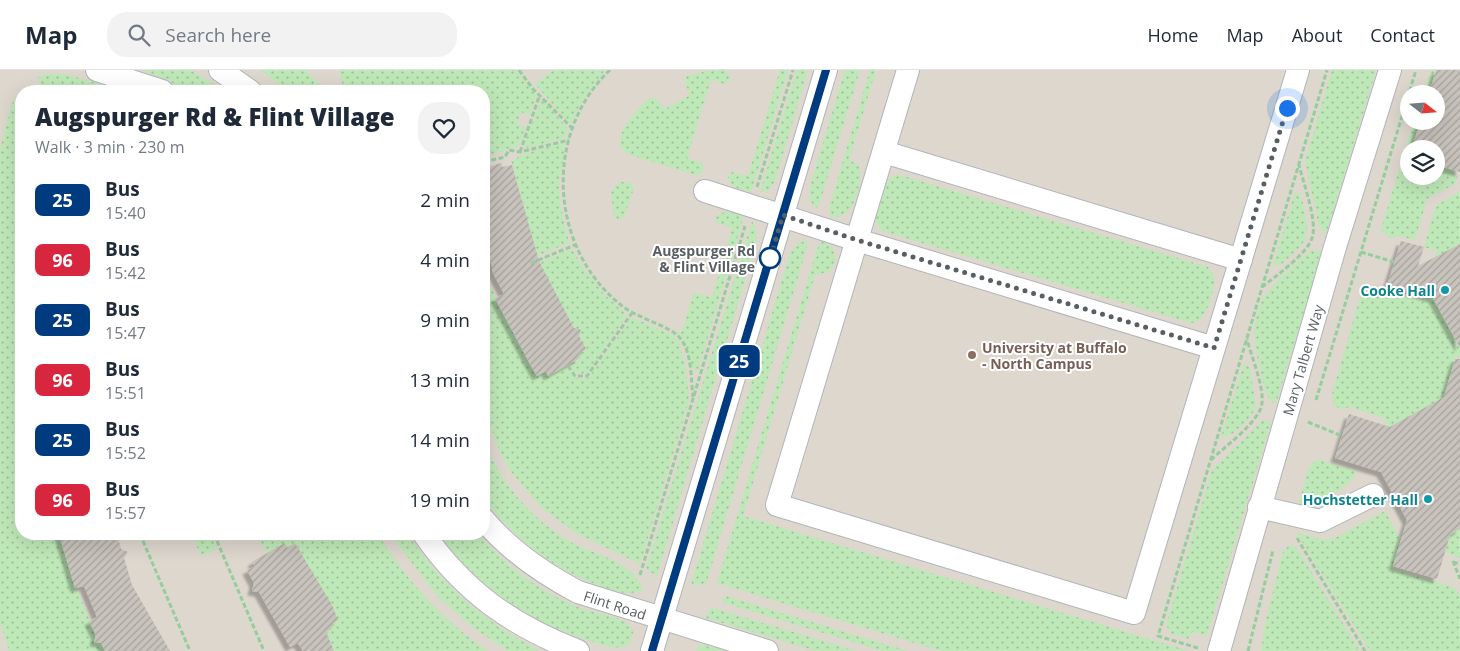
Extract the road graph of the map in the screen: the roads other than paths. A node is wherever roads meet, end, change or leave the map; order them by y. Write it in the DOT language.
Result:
graph roads {
  1 [pos="97,70"];
  2 [pos="220,70"];
  3 [pos="826,70"];
  4 [pos="908,70"];
  5 [pos="1298,70"];
  6 [pos="1390,70"];
  7 [pos="143,85"];
  8 [pos="241,85"];
  9 [pos="884,152"];
  10 [pos="705,191"];
  11 [pos="783,215"];
  12 [pos="857,240"];
  13 [pos="1241,260"];
  14 [pos="1214,348"];
  15 [pos="1373,495"];
  16 [pos="1260,507"];
  17 [pos="490,527"];
  18 [pos="428,540"];
  19 [pos="661,620"];
  20 [pos="578,651"];
  21 [pos="652,651"];
  22 [pos="767,651"];
  23 [pos="1219,651"];
  1 -- 7 [label="street"];
  2 -- 8 [label="street"];
  3 -- 11 [label="street"];
  4 -- 9 [label="street"];
  5 -- 13 [label="street"];
  6 -- 16 [label="street, Mary Talbert Way"];
  9 -- 12 [label="street"];
  9 -- 13 [label="street"];
  10 -- 11 [label="street"];
  11 -- 12 [label="street"];
  11 -- 19 [label="street"];
  12 -- 14 [label="street"];
  12 -- 14 [label="street"];
  13 -- 14 [label="street"];
  15 -- 16 [label="street"];
  16 -- 23 [label="street, Mary Talbert Way"];
  17 -- 19 [label="street, Flint Road"];
  18 -- 20 [label="street"];
  19 -- 21 [label="street"];
  19 -- 22 [label="street, Flint Road"];
}
